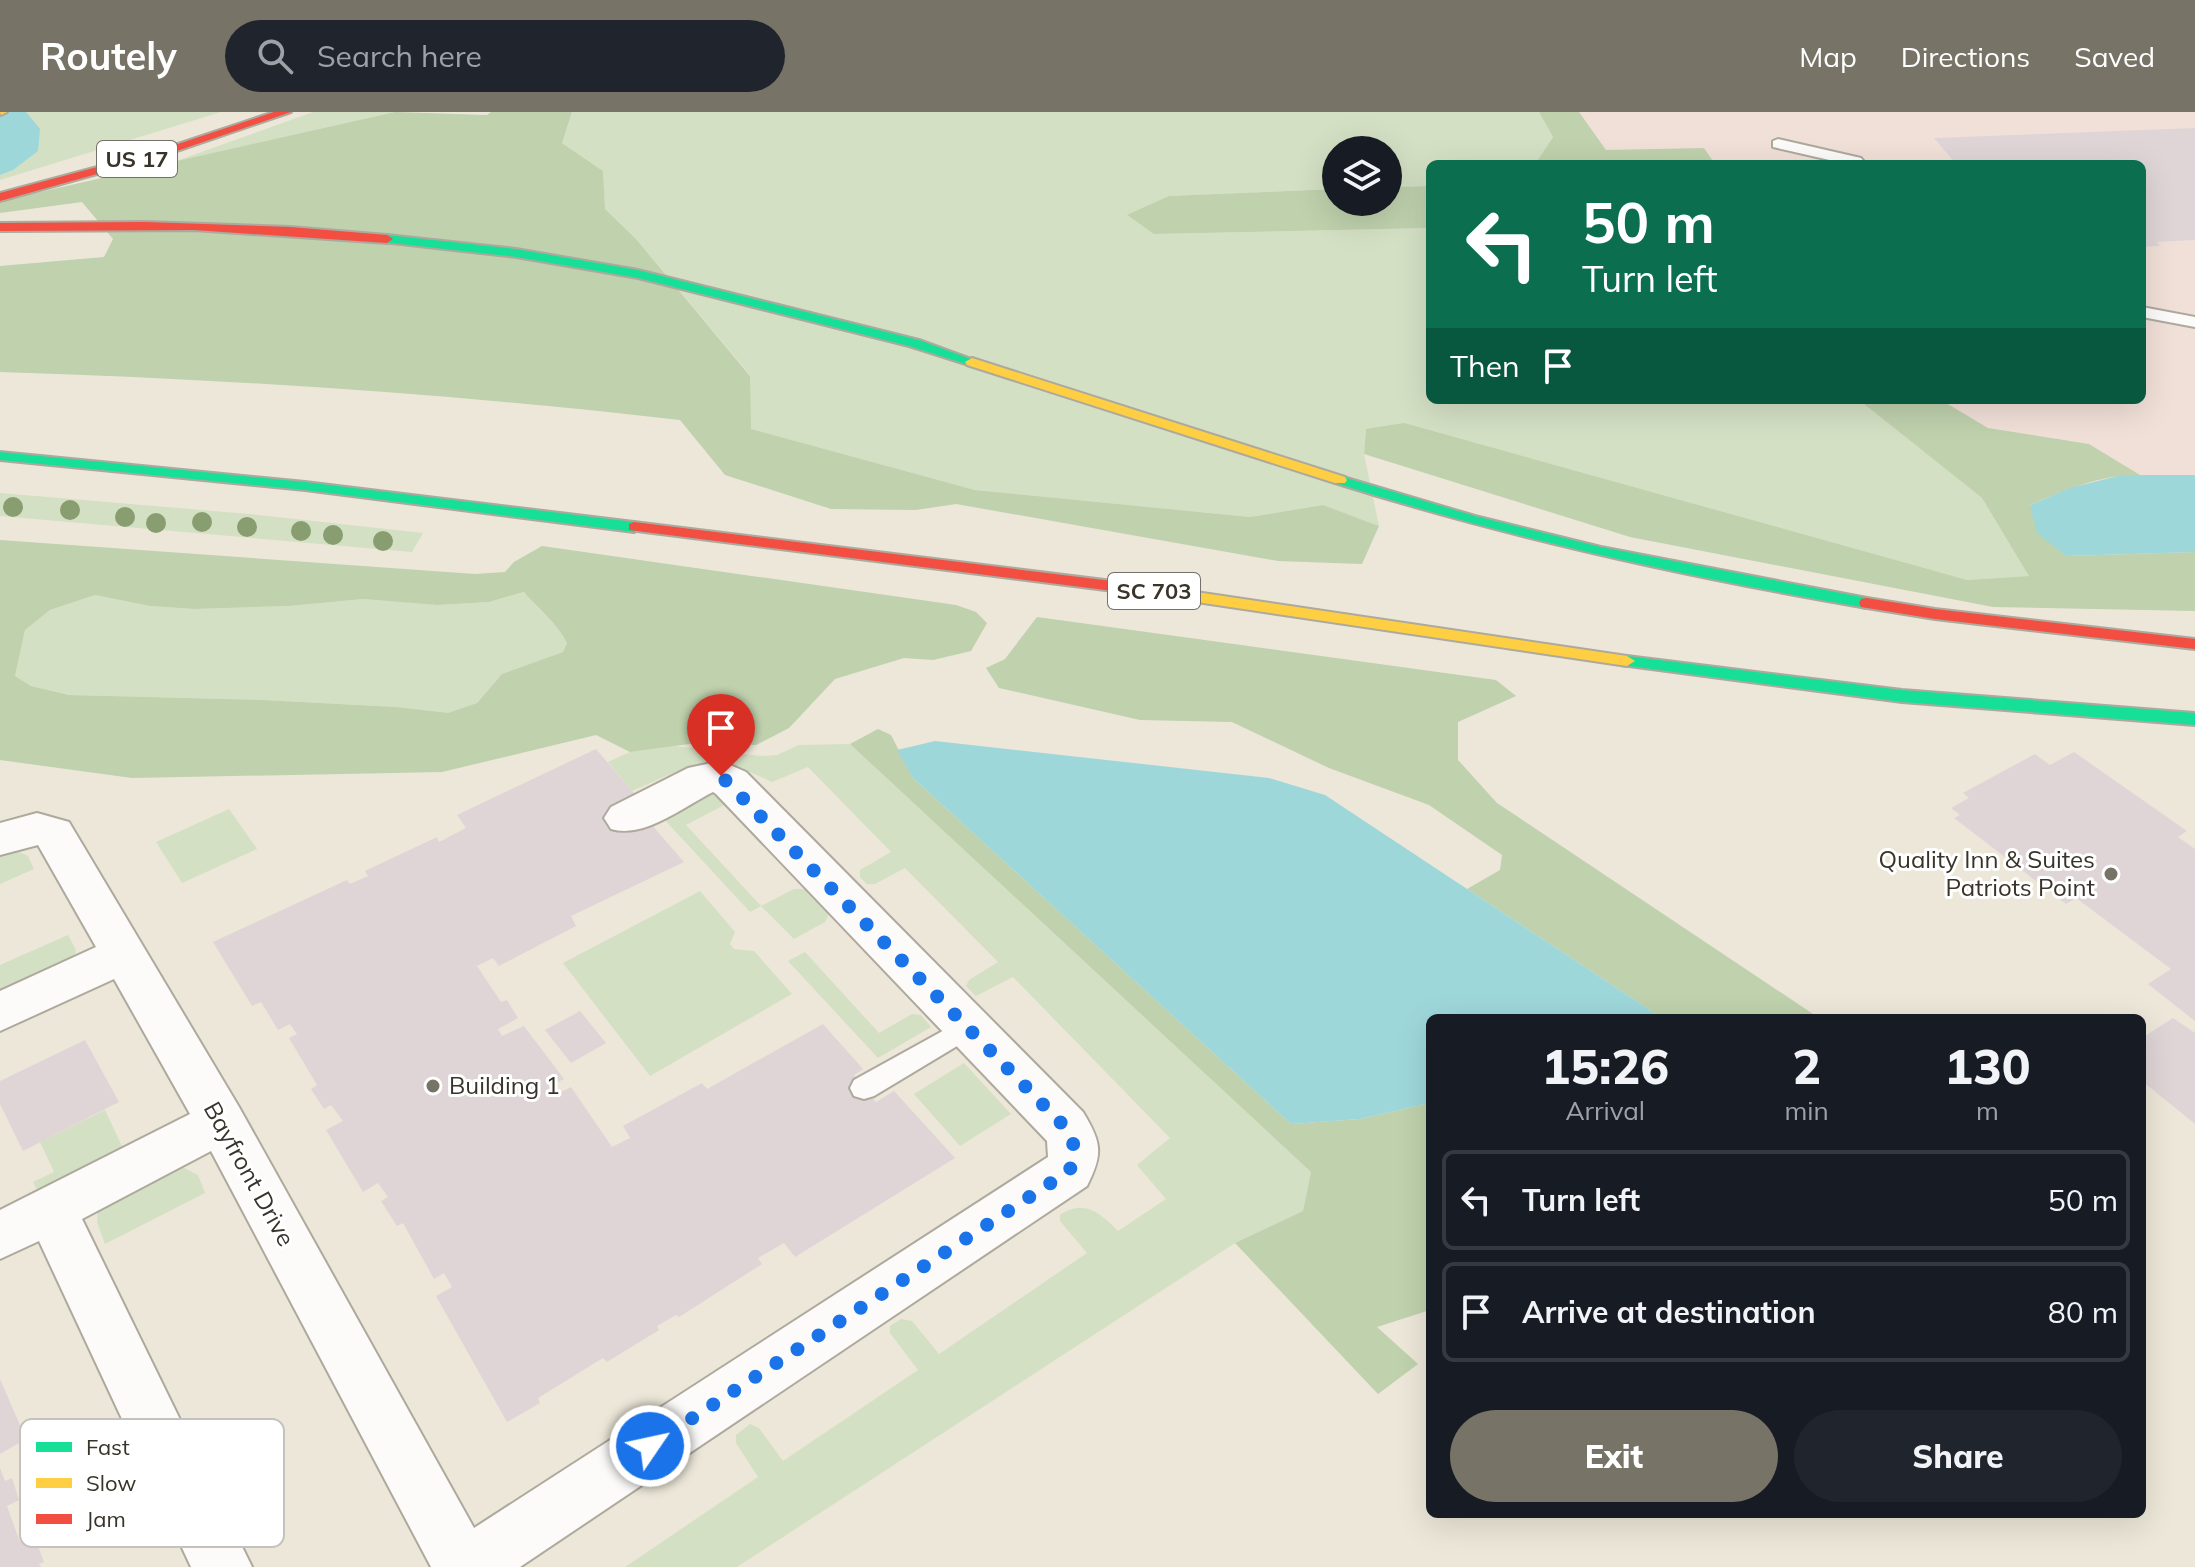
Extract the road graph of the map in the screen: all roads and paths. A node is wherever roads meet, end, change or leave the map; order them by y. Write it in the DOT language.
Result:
graph roads {
  1 [pos="279,114"];
  2 [pos="1778,144"];
  3 [pos="1850,160"];
  4 [pos="0,197"];
  5 [pos="0,227"];
  6 [pos="2146,313"];
  7 [pos="2195,322"];
  8 [pos="0,456"];
  9 [pos="2195,644"];
  10 [pos="2195,719"];
  11 [pos="626,818"];
  12 [pos="0,839"];
  13 [pos="125,954"];
  14 [pos="0,1012"];
  15 [pos="968,1027"];
  16 [pos="864,1088"];
  17 [pos="221,1122"];
  18 [pos="51,1210"];
  19 [pos="0,1236"];
  20 [pos="151,1419"];
  21 [pos="212,1547"];
  22 [pos="222,1567"];
  23 [pos="465,1567"];
  1 -- 4 [label="highway, US 17"];
  2 -- 3 [label="lane"];
  5 -- 9 [label="highway"];
  6 -- 7 [label="lane"];
  8 -- 10 [label="highway, SC 703"];
  11 -- 15 [label="street"];
  12 -- 13 [label="street, Bayfront Drive"];
  13 -- 14 [label="street"];
  13 -- 17 [label="street, Bayfront Drive"];
  15 -- 16 [label="lane"];
  15 -- 23 [label="street"];
  17 -- 18 [label="street"];
  17 -- 23 [label="street, Bayfront Drive"];
  18 -- 19 [label="street"];
  18 -- 20 [label="street"];
  21 -- 22 [label="street"];
}
